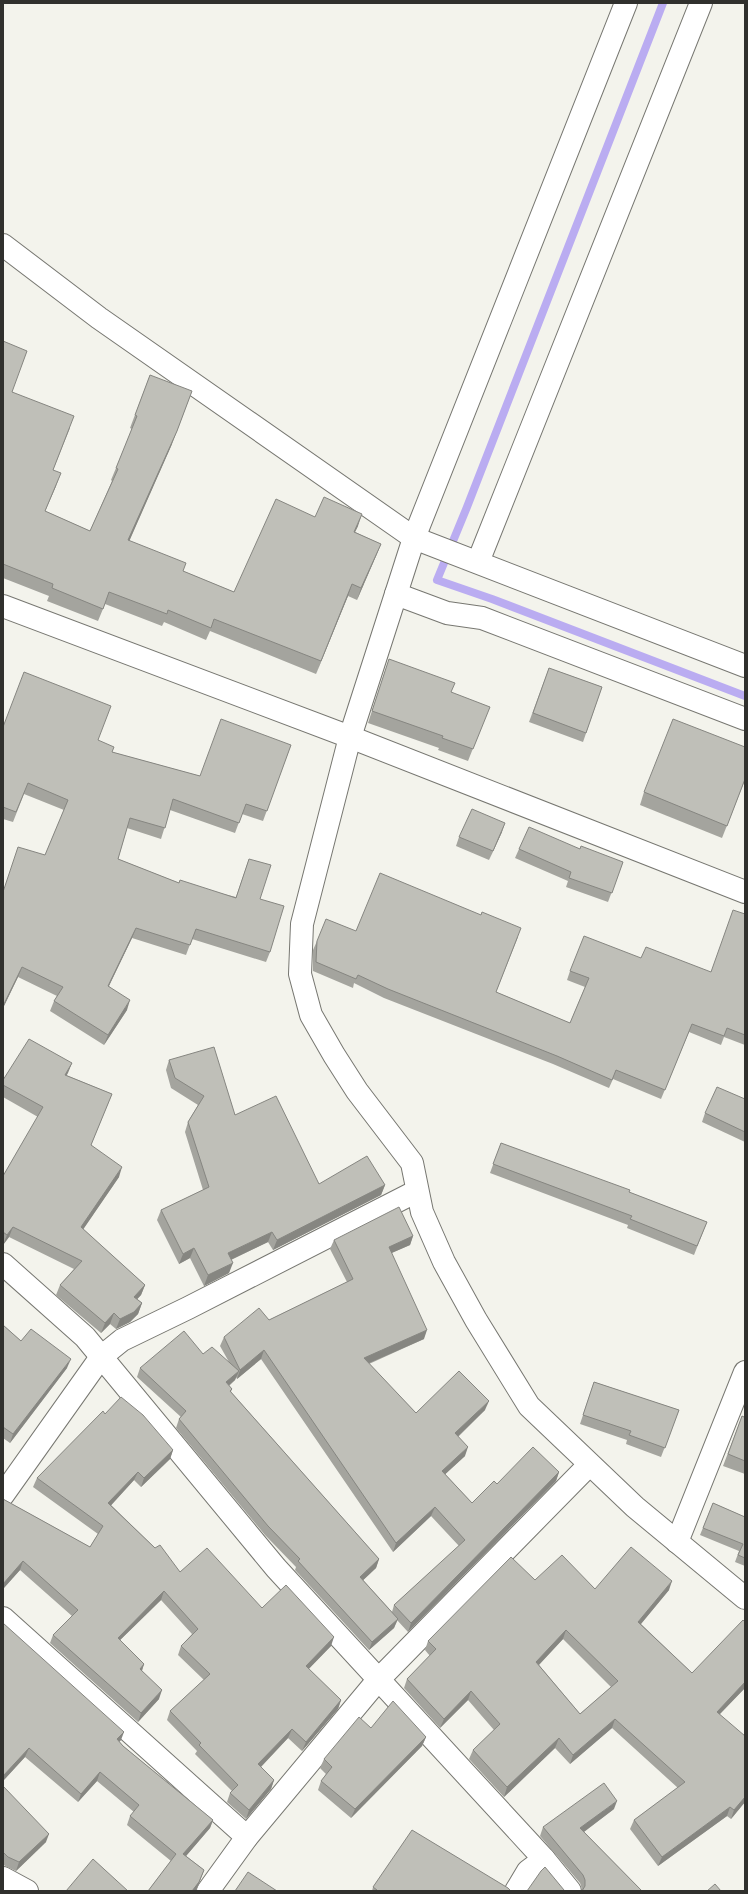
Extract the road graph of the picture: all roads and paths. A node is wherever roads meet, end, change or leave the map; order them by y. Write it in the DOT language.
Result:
graph roads {
  1 [pos="626,3"];
  2 [pos="701,3"];
  3 [pos="3,245"];
  4 [pos="414,538"];
  5 [pos="478,562"];
  6 [pos="396,594"];
  7 [pos="3,606"];
  8 [pos="745,666"];
  9 [pos="745,719"];
  10 [pos="350,737"];
  11 [pos="745,892"];
  12 [pos="417,1191"];
  13 [pos="3,1264"];
  14 [pos="101,1357"];
  15 [pos="745,1372"];
  16 [pos="590,1465"];
  17 [pos="3,1495"];
  18 [pos="677,1542"];
  19 [pos="745,1598"];
  20 [pos="3,1618"];
  21 [pos="378,1680"];
  22 [pos="247,1837"];
  23 [pos="544,1859"];
  24 [pos="3,1878"];
  25 [pos="27,1891"];
  26 [pos="208,1891"];
  27 [pos="516,1891"];
  28 [pos="570,1891"];
  1 -- 4 [label="street"];
  2 -- 5 [label="street"];
  3 -- 4 [label="street"];
  4 -- 5 [label="street"];
  4 -- 6 [label="street"];
  5 -- 8 [label="street"];
  6 -- 9 [label="street"];
  6 -- 10 [label="street"];
  7 -- 10 [label="street"];
  10 -- 11 [label="street"];
  10 -- 12 [label="street"];
  12 -- 14 [label="street"];
  12 -- 16 [label="street"];
  13 -- 14 [label="street"];
  14 -- 17 [label="street"];
  14 -- 21 [label="street"];
  15 -- 18 [label="street"];
  16 -- 18 [label="street"];
  16 -- 21 [label="street"];
  18 -- 19 [label="street"];
  20 -- 22 [label="street"];
  21 -- 22 [label="street"];
  21 -- 23 [label="street"];
  22 -- 26 [label="street"];
  23 -- 27 [label="street"];
  23 -- 28 [label="street"];
  24 -- 25 [label="street"];
}
